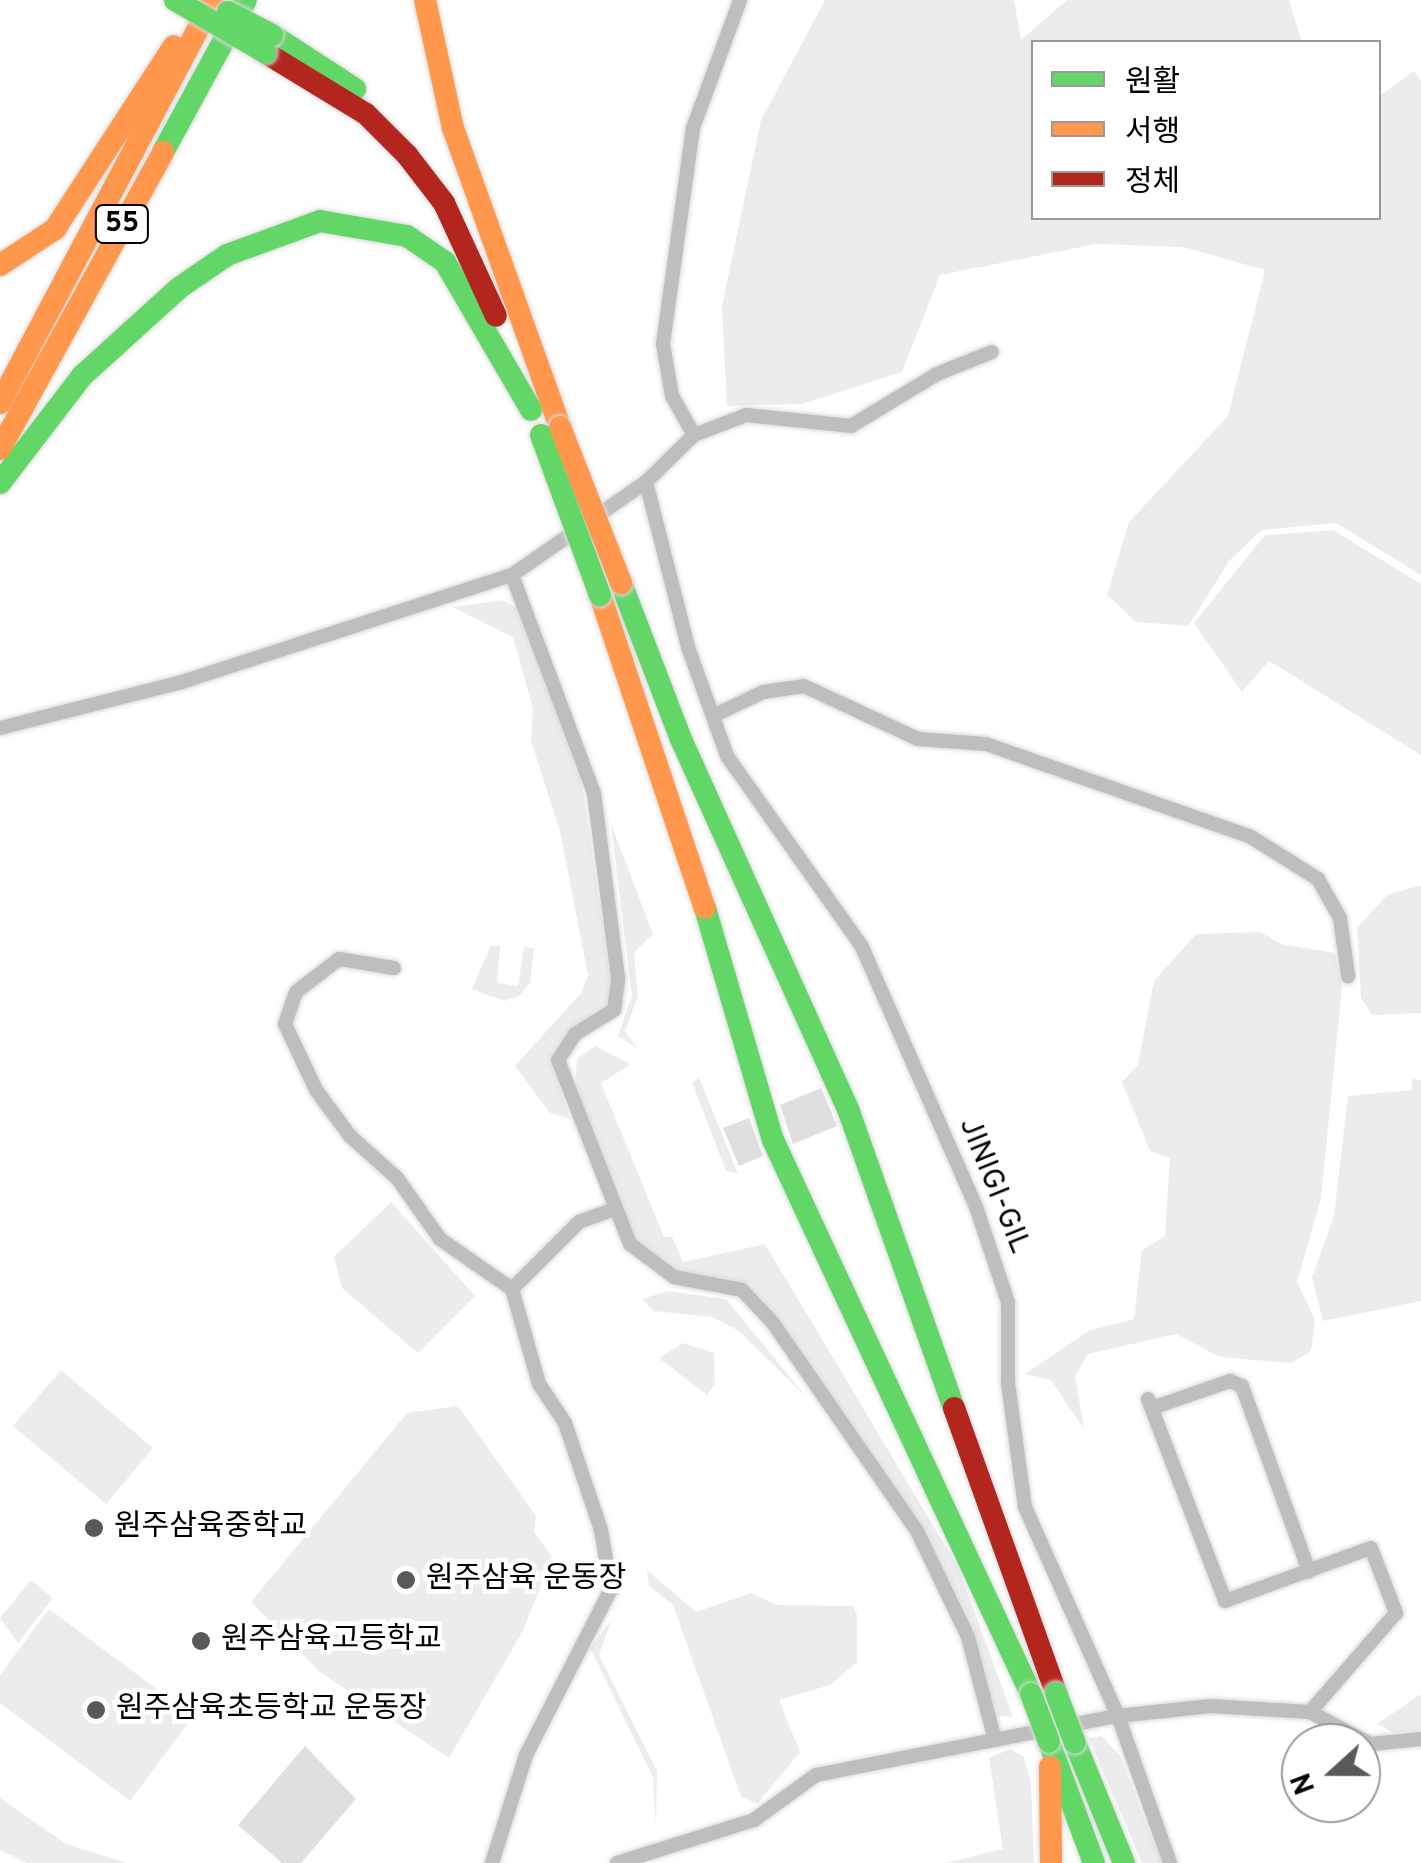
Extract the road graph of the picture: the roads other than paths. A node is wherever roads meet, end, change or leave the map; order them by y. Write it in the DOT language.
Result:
graph roads {
  1 [pos="175,0"];
  2 [pos="204,0"];
  3 [pos="213,0"];
  4 [pos="246,0"];
  5 [pos="425,0"];
  6 [pos="740,0"];
  7 [pos="269,44"];
  8 [pos="493,252"];
  9 [pos="0,265"];
  10 [pos="992,352"];
  11 [pos="0,403"];
  12 [pos="531,410"];
  13 [pos="551,431"];
  14 [pos="694,434"];
  15 [pos="0,449"];
  16 [pos="646,482"];
  17 [pos="0,483"];
  18 [pos="512,575"];
  19 [pos="712,716"];
  20 [pos="0,728"];
  21 [pos="394,968"];
  22 [pos="1348,976"];
  23 [pos="615,1209"];
  24 [pos="512,1289"];
  25 [pos="1309,1570"];
  26 [pos="1310,1712"];
  27 [pos="1118,1716"];
  28 [pos="994,1736"];
  29 [pos="1421,1739"];
  30 [pos="1049,1742"];
  31 [pos="1074,1743"];
  32 [pos="492,1863"];
  33 [pos="617,1863"];
  34 [pos="1050,1863"];
  35 [pos="1094,1863"];
  36 [pos="1110,1863"];
  37 [pos="1124,1863"];
  38 [pos="1170,1863"];
  1 -- 7 [label="highway, bridge"];
  2 -- 7 [label="highway, bridge"];
  2 -- 9 [label="highway"];
  3 -- 11 [label="highway, 55"];
  4 -- 15 [label="highway, 55"];
  5 -- 8 [label="highway"];
  6 -- 14 [label="street"];
  7 -- 8 [label="highway"];
  7 -- 12 [label="highway"];
  8 -- 13 [label="highway"];
  10 -- 14 [label="street"];
  12 -- 13 [label="highway"];
  12 -- 17 [label="highway"];
  13 -- 30 [label="highway, bridge"];
  13 -- 31 [label="highway, bridge"];
  14 -- 16 [label="street"];
  16 -- 18 [label="street"];
  16 -- 19 [label="street, JINIGI-GIL"];
  18 -- 20 [label="street"];
  18 -- 23 [label="street"];
  19 -- 22 [label="street"];
  19 -- 27 [label="street, JINIGI-GIL"];
  21 -- 24 [label="street"];
  23 -- 24 [label="street"];
  23 -- 28 [label="street"];
  24 -- 32 [label="street"];
  25 -- 25 [label="street"];
  25 -- 26 [label="street"];
  26 -- 27 [label="street"];
  26 -- 29 [label="street"];
  27 -- 28 [label="street"];
  27 -- 38 [label="street, JINIGI-GIL"];
  28 -- 33 [label="street"];
  30 -- 34 [label="highway"];
  30 -- 35 [label="highway"];
  31 -- 36 [label="highway"];
  31 -- 37 [label="highway"];
}
